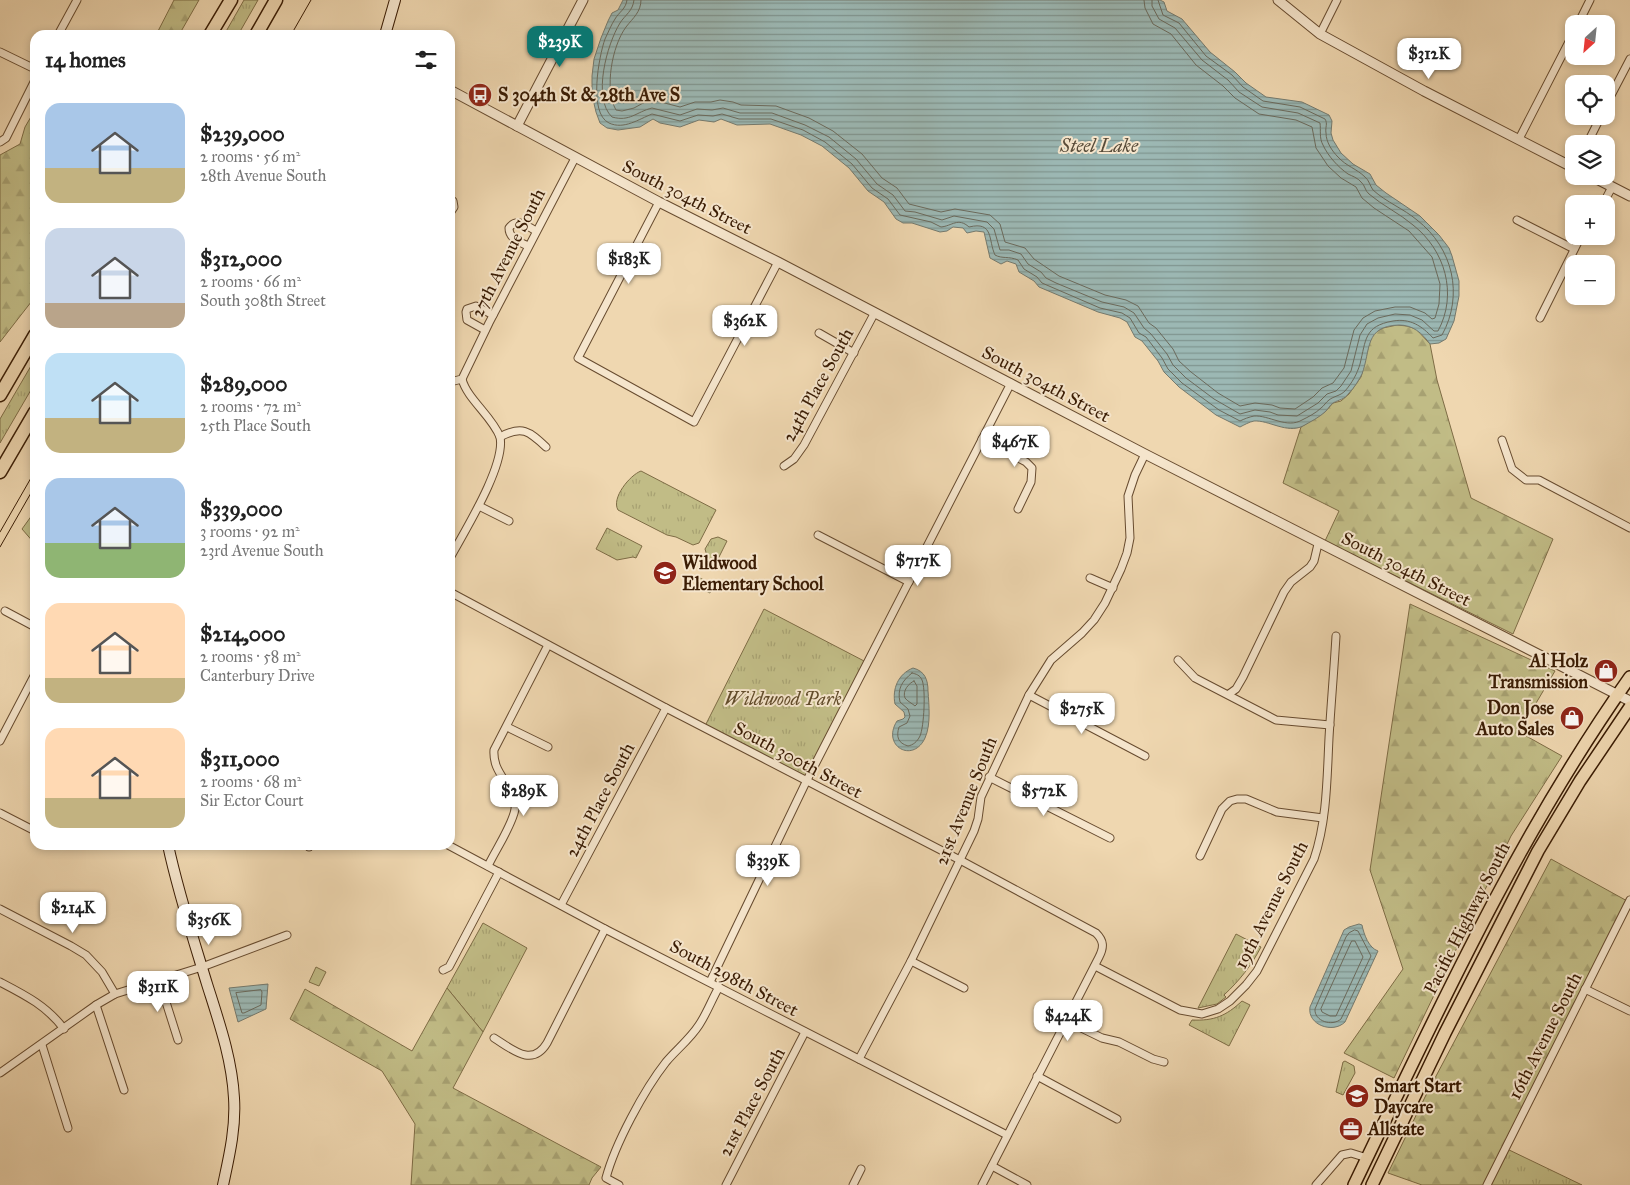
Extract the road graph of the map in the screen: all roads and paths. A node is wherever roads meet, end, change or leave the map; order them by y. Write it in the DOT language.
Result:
graph roads {
  1 [pos="77,0"];
  2 [pos="231,0"];
  3 [pos="276,0"];
  4 [pos="395,0"];
  5 [pos="583,0"];
  6 [pos="1278,0"];
  7 [pos="1337,0"];
  8 [pos="1590,0"];
  9 [pos="1582,15"];
  10 [pos="61,30"];
  11 [pos="213,30"];
  12 [pos="259,30"];
  13 [pos="387,30"];
  14 [pos="1320,34"];
  15 [pos="1565,49"];
  16 [pos="0,52"];
  17 [pos="1630,59"];
  18 [pos="30,67"];
  19 [pos="1615,88"];
  20 [pos="30,90"];
  21 [pos="455,93"];
  22 [pos="517,126"];
  23 [pos="1519,138"];
  24 [pos="0,142"];
  25 [pos="575,158"];
  26 [pos="1565,163"];
  27 [pos="1608,185"];
  28 [pos="1612,187"];
  29 [pos="1608,195"];
  30 [pos="1630,196"];
  31 [pos="659,202"];
  32 [pos="1517,220"];
  33 [pos="536,231"];
  34 [pos="1576,245"];
  35 [pos="528,246"];
  36 [pos="1574,249"];
  37 [pos="778,262"];
  38 [pos="874,314"];
  39 [pos="493,315"];
  40 [pos="1540,318"];
  41 [pos="485,330"];
  42 [pos="819,333"];
  43 [pos="30,344"];
  44 [pos="854,352"];
  45 [pos="462,379"];
  46 [pos="455,381"];
  47 [pos="1011,383"];
  48 [pos="0,395"];
  49 [pos="30,421"];
  50 [pos="500,437"];
  51 [pos="982,439"];
  52 [pos="1502,440"];
  53 [pos="546,447"];
  54 [pos="1145,454"];
  55 [pos="784,466"];
  56 [pos="0,472"];
  57 [pos="479,506"];
  58 [pos="1018,508"];
  59 [pos="509,521"];
  60 [pos="1630,528"];
  61 [pos="818,535"];
  62 [pos="1318,544"];
  63 [pos="455,549"];
  64 [pos="1090,578"];
  65 [pos="909,582"];
  66 [pos="1113,588"];
  67 [pos="455,595"];
  68 [pos="5,611"];
  69 [pos="30,624"];
  70 [pos="1336,636"];
  71 [pos="548,645"];
  72 [pos="1178,660"];
  73 [pos="1630,677"];
  74 [pos="30,684"];
  75 [pos="1229,694"];
  76 [pos="1029,695"];
  77 [pos="1617,695"];
  78 [pos="1630,701"];
  79 [pos="1630,707"];
  80 [pos="666,708"];
  81 [pos="1330,726"];
  82 [pos="507,727"];
  83 [pos="0,741"];
  84 [pos="548,747"];
  85 [pos="1145,756"];
  86 [pos="989,777"];
  87 [pos="806,782"];
  88 [pos="0,813"];
  89 [pos="1323,818"];
  90 [pos="30,828"];
  91 [pos="1110,838"];
  92 [pos="455,849"];
  93 [pos="169,850"];
  94 [pos="1200,856"];
  95 [pos="960,860"];
  96 [pos="488,866"];
  97 [pos="499,872"];
  98 [pos="1630,900"];
  99 [pos="561,905"];
  100 [pos="0,909"];
  101 [pos="605,929"];
  102 [pos="287,934"];
  103 [pos="911,961"];
  104 [pos="1095,966"];
  105 [pos="202,967"];
  106 [pos="443,970"];
  107 [pos="159,980"];
  108 [pos="0,982"];
  109 [pos="710,982"];
  110 [pos="719,987"];
  111 [pos="964,988"];
  112 [pos="1586,989"];
  113 [pos="115,994"];
  114 [pos="96,1005"];
  115 [pos="1630,1011"];
  116 [pos="1067,1021"];
  117 [pos="64,1029"];
  118 [pos="805,1032"];
  119 [pos="494,1038"];
  120 [pos="178,1040"];
  121 [pos="42,1045"];
  122 [pos="859,1059"];
  123 [pos="1164,1062"];
  124 [pos="0,1073"];
  125 [pos="1037,1076"];
  126 [pos="124,1090"];
  127 [pos="1117,1119"];
  128 [pos="68,1128"];
  129 [pos="1008,1135"];
  130 [pos="1367,1158"];
  131 [pos="992,1166"];
  132 [pos="861,1169"];
  133 [pos="223,1185"];
  134 [pos="619,1185"];
  135 [pos="726,1185"];
  136 [pos="853,1185"];
  137 [pos="982,1185"];
  138 [pos="1027,1185"];
  139 [pos="1316,1185"];
  140 [pos="1354,1185"];
  141 [pos="1363,1185"];
  142 [pos="1372,1185"];
  143 [pos="1488,1185"];
  1 -- 10 [label="street"];
  2 -- 11 [label="highway"];
  3 -- 12 [label="highway"];
  4 -- 13 [label="main road"];
  5 -- 22 [label="street"];
  6 -- 14 [label="street"];
  7 -- 14 [label="street"];
  8 -- 9 [label="street"];
  14 -- 23 [label="street"];
  15 -- 23 [label="street"];
  16 -- 18 [label="street"];
  17 -- 19 [label="street"];
  20 -- 24 [label="street"];
  21 -- 22 [label="street, South 304th Street"];
  22 -- 25 [label="street, South 304th Street"];
  23 -- 26 [label="street"];
  25 -- 31 [label="street, South 304th Street"];
  25 -- 33 [label="street, 27th Avenue South"];
  27 -- 28 [label="street"];
  28 -- 29 [label="street"];
  28 -- 30 [label="street"];
  31 -- 37 [label="street, South 304th Street"];
  31 -- 37 [label="street"];
  32 -- 36 [label="street"];
  33 -- 35 [label="street, 27th Avenue South"];
  33 -- 35 [label="street"];
  34 -- 36 [label="street"];
  35 -- 39 [label="street, 27th Avenue South"];
  36 -- 40 [label="street"];
  37 -- 38 [label="street, South 304th Street"];
  38 -- 44 [label="street, 24th Place South"];
  38 -- 47 [label="street, South 304th Street"];
  39 -- 41 [label="street, 27th Avenue South"];
  39 -- 41 [label="street"];
  41 -- 45 [label="street, 27th Avenue South"];
  42 -- 44 [label="street"];
  43 -- 48 [label="highway"];
  44 -- 55 [label="street, 24th Place South"];
  45 -- 46 [label="street"];
  45 -- 50 [label="street"];
  47 -- 51 [label="street"];
  47 -- 54 [label="street, South 304th Street"];
  49 -- 56 [label="highway"];
  50 -- 53 [label="street"];
  50 -- 57 [label="street"];
  51 -- 58 [label="street"];
  51 -- 65 [label="street"];
  52 -- 60 [label="street"];
  54 -- 62 [label="street, South 304th Street"];
  54 -- 66 [label="street, 21st Avenue South"];
  57 -- 59 [label="street"];
  57 -- 63 [label="street"];
  61 -- 65 [label="street"];
  62 -- 75 [label="street"];
  62 -- 77 [label="street, South 304th Street"];
  64 -- 66 [label="street"];
  65 -- 87 [label="street"];
  66 -- 76 [label="street, 21st Avenue South"];
  67 -- 71 [label="street, South 300th Street"];
  68 -- 69 [label="street"];
  70 -- 81 [label="street, 19th Avenue South"];
  71 -- 80 [label="street, South 300th Street"];
  71 -- 82 [label="street"];
  72 -- 75 [label="street"];
  73 -- 77 [label="main road, Pacific Highway South"];
  74 -- 83 [label="street"];
  75 -- 81 [label="street"];
  76 -- 85 [label="street"];
  76 -- 86 [label="street, 21st Avenue South"];
  77 -- 78 [label="street, South 304th Street"];
  77 -- 130 [label="main road, Pacific Highway South"];
  79 -- 142 [label="main road, Pacific Highway South"];
  80 -- 87 [label="street, South 300th Street"];
  80 -- 99 [label="street, 24th Place South"];
  81 -- 89 [label="street, 19th Avenue South"];
  82 -- 84 [label="street"];
  82 -- 96 [label="street"];
  86 -- 91 [label="street"];
  86 -- 95 [label="street, 21st Avenue South"];
  87 -- 95 [label="street, South 300th Street"];
  87 -- 109 [label="street"];
  88 -- 90 [label="street"];
  89 -- 94 [label="street"];
  89 -- 104 [label="street, 19th Avenue South"];
  92 -- 96 [label="street, South 298th Street"];
  93 -- 105 [label="main road"];
  95 -- 103 [label="street, 21st Avenue South"];
  95 -- 104 [label="street, South 300th Street"];
  96 -- 97 [label="street, South 298th Street"];
  97 -- 99 [label="street, South 298th Street"];
  97 -- 106 [label="street"];
  98 -- 112 [label="street, 16th Avenue South"];
  99 -- 101 [label="street, South 298th Street"];
  100 -- 113 [label="street"];
  101 -- 109 [label="street, South 298th Street"];
  101 -- 119 [label="street"];
  102 -- 105 [label="street"];
  103 -- 111 [label="street"];
  103 -- 122 [label="street, 21st Avenue South"];
  104 -- 116 [label="street"];
  105 -- 107 [label="street"];
  105 -- 133 [label="main road"];
  107 -- 113 [label="street"];
  107 -- 120 [label="street"];
  108 -- 117 [label="street"];
  109 -- 110 [label="street, South 298th Street"];
  110 -- 118 [label="street, South 298th Street"];
  110 -- 134 [label="street"];
  112 -- 115 [label="street"];
  112 -- 143 [label="street, 16th Avenue South"];
  113 -- 114 [label="street"];
  114 -- 117 [label="street"];
  114 -- 126 [label="street"];
  116 -- 123 [label="street"];
  116 -- 125 [label="street"];
  117 -- 121 [label="street"];
  118 -- 122 [label="street, South 298th Street"];
  118 -- 135 [label="street, 21st Place South"];
  121 -- 124 [label="street"];
  121 -- 128 [label="street"];
  122 -- 129 [label="street, South 298th Street"];
  125 -- 127 [label="street"];
  125 -- 129 [label="street"];
  129 -- 131 [label="street"];
  130 -- 139 [label="street"];
  130 -- 140 [label="main road, Pacific Highway South"];
  130 -- 141 [label="main road"];
  131 -- 137 [label="street"];
  131 -- 138 [label="street"];
  132 -- 136 [label="street"];
}
